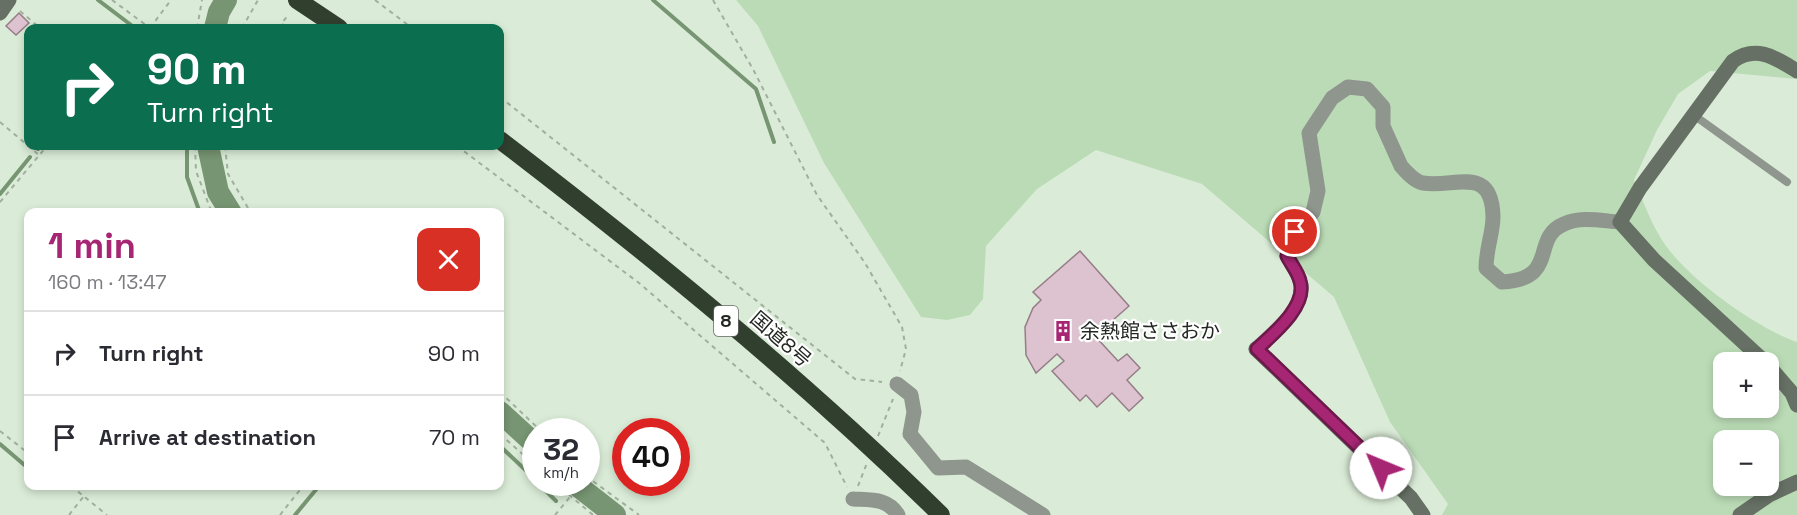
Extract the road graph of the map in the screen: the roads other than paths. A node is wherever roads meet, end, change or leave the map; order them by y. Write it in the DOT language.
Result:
graph roads {
  1 [pos="9,0"];
  2 [pos="297,0"];
  3 [pos="0,13"];
  4 [pos="333,24"];
  5 [pos="1797,71"];
  6 [pos="1695,116"];
  7 [pos="504,143"];
  8 [pos="1788,182"];
  9 [pos="1620,222"];
  10 [pos="1754,352"];
  11 [pos="1779,378"];
  12 [pos="897,384"];
  13 [pos="1797,405"];
  14 [pos="1797,482"];
  15 [pos="853,499"];
  16 [pos="898,515"];
  17 [pos="941,515"];
  18 [pos="1043,515"];
  19 [pos="1422,515"];
  20 [pos="1740,515"];
  1 -- 3 [label="street"];
  2 -- 4 [label="highway"];
  5 -- 6 [label="street"];
  6 -- 8 [label="lane"];
  6 -- 9 [label="street"];
  7 -- 17 [label="highway, 国道8号 / 8"];
  9 -- 10 [label="street"];
  9 -- 19 [label="street"];
  11 -- 13 [label="street"];
  12 -- 18 [label="street"];
  14 -- 20 [label="street"];
  15 -- 16 [label="street"];
}
